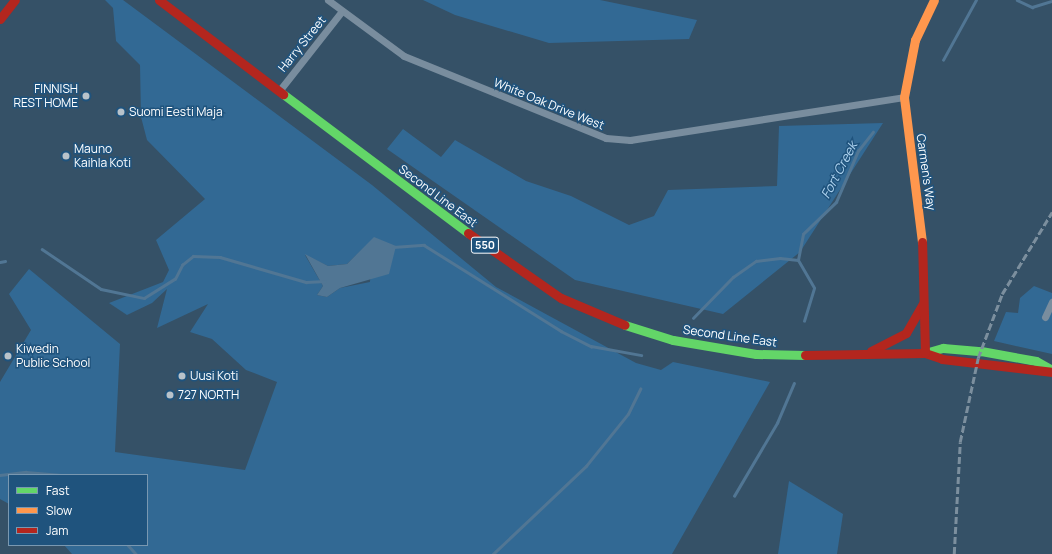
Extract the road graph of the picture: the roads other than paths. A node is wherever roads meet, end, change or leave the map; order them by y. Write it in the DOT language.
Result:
graph roads {
  1 [pos="15,0"];
  2 [pos="159,0"];
  3 [pos="328,0"];
  4 [pos="932,1"];
  5 [pos="342,11"];
  6 [pos="0,19"];
  7 [pos="279,91"];
  8 [pos="904,97"];
  9 [pos="926,298"];
  10 [pos="1052,302"];
  11 [pos="1045,317"];
  12 [pos="867,352"];
  13 [pos="925,353"];
  14 [pos="1052,371"];
  1 -- 6 [label="main road"];
  2 -- 7 [label="main road, Second Line East / 550"];
  3 -- 5 [label="street, White Oak Drive West"];
  4 -- 8 [label="main road, Carmen's Way"];
  5 -- 7 [label="street, Harry Street"];
  5 -- 8 [label="street, White Oak Drive West"];
  7 -- 12 [label="main road, Second Line East / 550"];
  8 -- 9 [label="main road, Carmen's Way"];
  9 -- 12 [label="main road"];
  9 -- 13 [label="main road, Carmen's Way"];
  10 -- 11 [label="street"];
  12 -- 13 [label="main road, Second Line East / 550"];
  13 -- 14 [label="main road, Second Line East / 550"];
}
